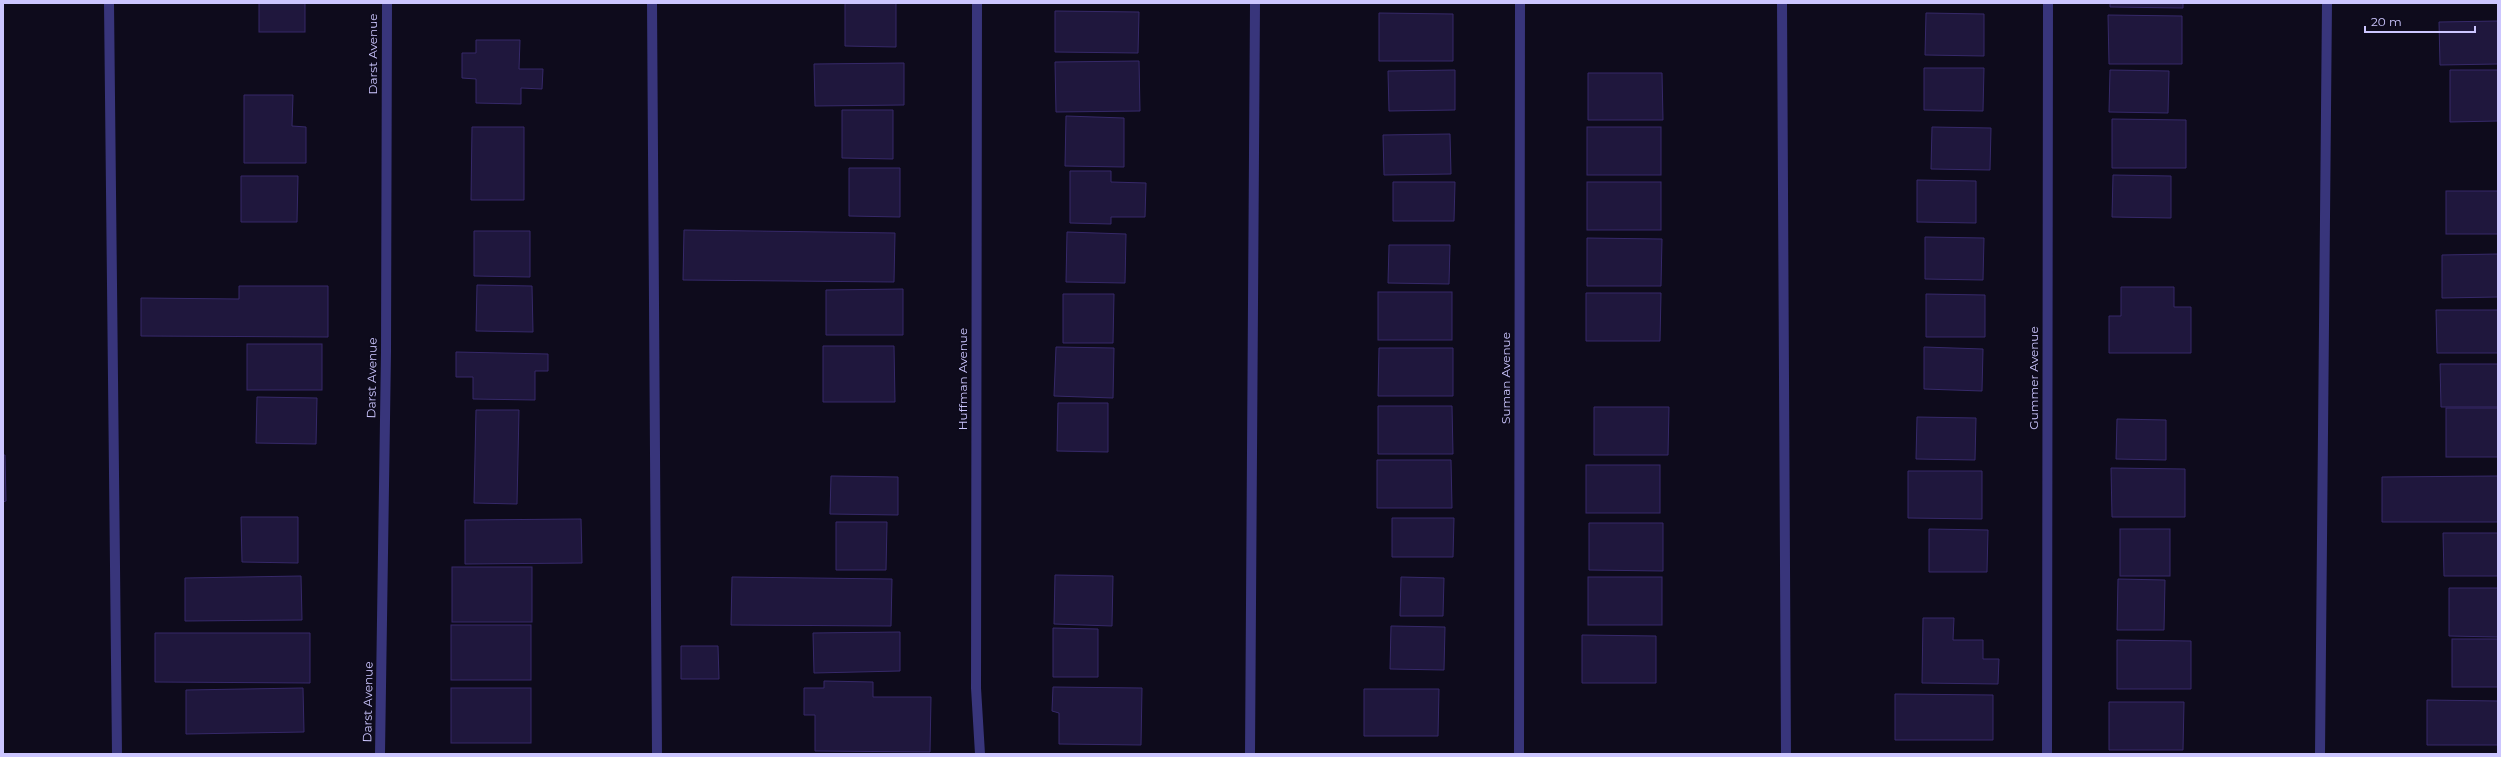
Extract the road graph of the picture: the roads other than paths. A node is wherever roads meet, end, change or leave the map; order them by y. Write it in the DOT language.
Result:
graph roads {
  1 [pos="109,3"];
  2 [pos="386,3"];
  3 [pos="652,3"];
  4 [pos="977,3"];
  5 [pos="1255,3"];
  6 [pos="1520,3"];
  7 [pos="1782,3"];
  8 [pos="2048,3"];
  9 [pos="2327,3"];
  10 [pos="116,754"];
  11 [pos="380,754"];
  12 [pos="657,754"];
  13 [pos="980,754"];
  14 [pos="1250,754"];
  15 [pos="1519,754"];
  16 [pos="1786,754"];
  17 [pos="2047,754"];
  18 [pos="2320,754"];
  1 -- 10 [label="street"];
  2 -- 11 [label="street, Darst Avenue"];
  3 -- 12 [label="street"];
  4 -- 13 [label="street, Huffman Avenue"];
  5 -- 14 [label="street"];
  6 -- 15 [label="street, Suman Avenue"];
  7 -- 16 [label="street"];
  8 -- 17 [label="street, Gummer Avenue"];
  9 -- 18 [label="street"];
}
